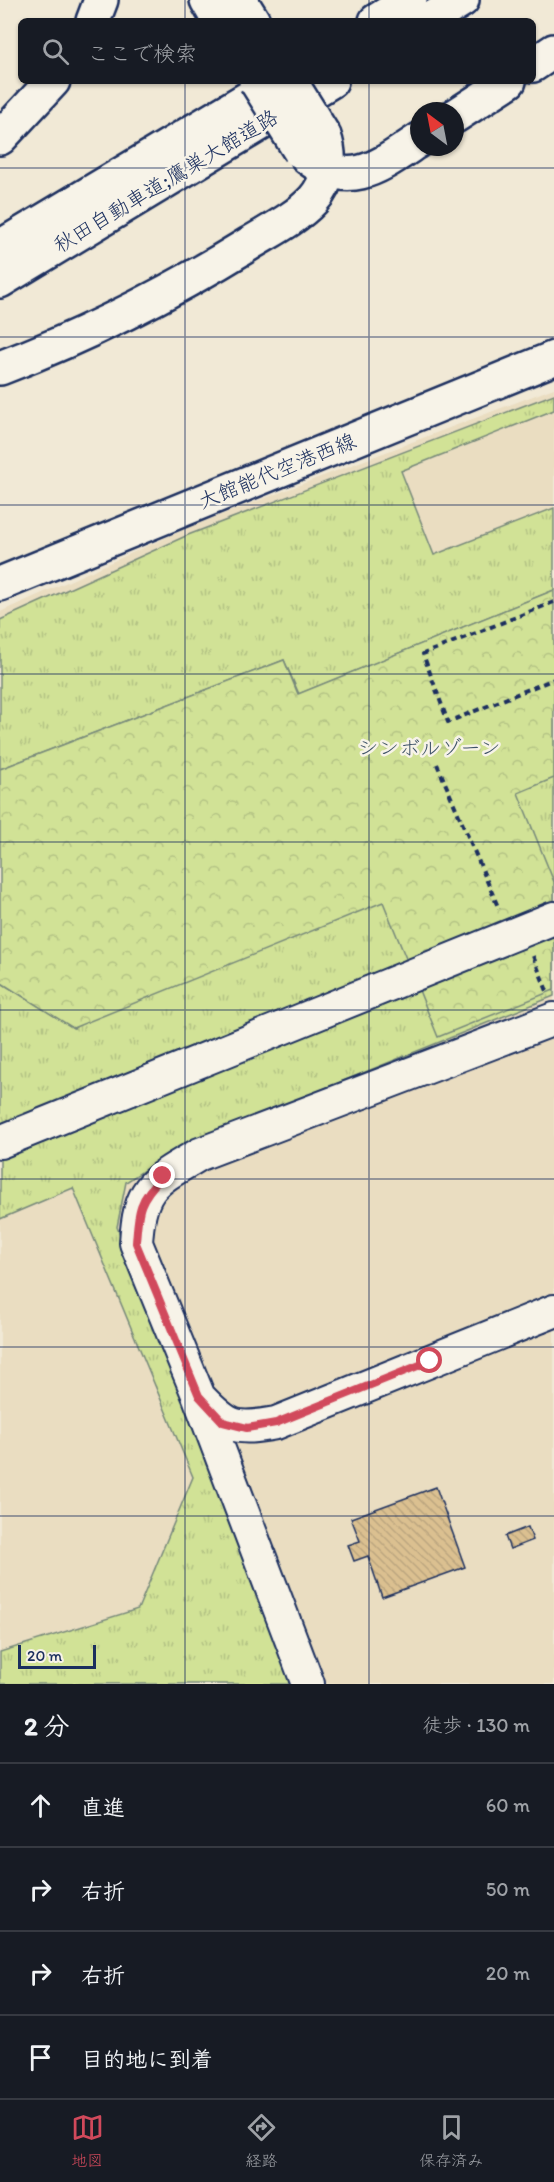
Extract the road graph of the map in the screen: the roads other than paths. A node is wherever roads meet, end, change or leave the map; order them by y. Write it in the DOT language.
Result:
graph roads {
  1 [pos="101,0"];
  2 [pos="207,0"];
  3 [pos="240,0"];
  4 [pos="410,0"];
  5 [pos="462,0"];
  6 [pos="94,18"];
  7 [pos="217,18"];
  8 [pos="251,18"];
  9 [pos="381,18"];
  10 [pos="433,18"];
  11 [pos="554,51"];
  12 [pos="536,63"];
  13 [pos="50,84"];
  14 [pos="259,84"];
  15 [pos="272,84"];
  16 [pos="291,84"];
  17 [pos="326,84"];
  18 [pos="504,84"];
  19 [pos="464,110"];
  20 [pos="0,138"];
  21 [pos="312,144"];
  22 [pos="410,146"];
  23 [pos="327,170"];
  24 [pos="0,247"];
  25 [pos="0,281"];
  26 [pos="554,358"];
  27 [pos="0,368"];
  28 [pos="0,584"];
  29 [pos="554,918"];
  30 [pos="552,1008"];
  31 [pos="0,1142"];
  32 [pos="554,1311"];
  33 [pos="199,1396"];
  34 [pos="308,1684"];
  1 -- 6 [label="main road"];
  2 -- 7 [label="main road"];
  3 -- 8 [label="main road"];
  4 -- 9 [label="main road"];
  5 -- 10 [label="main road"];
  11 -- 12 [label="main road"];
  13 -- 20 [label="main road"];
  14 -- 21 [label="main road, bridge"];
  15 -- 24 [label="main road, 秋田自動車道;鷹巣大館道路"];
  16 -- 21 [label="main road, bridge"];
  17 -- 25 [label="main road, 秋田自動車道;鷹巣大館道路"];
  18 -- 19 [label="main road"];
  21 -- 23 [label="main road"];
  22 -- 23 [label="main road"];
  23 -- 27 [label="main road"];
  26 -- 28 [label="main road, 大館能代空港西線"];
  29 -- 31 [label="street"];
  30 -- 33 [label="street"];
  32 -- 33 [label="street"];
  33 -- 34 [label="street"];
}
